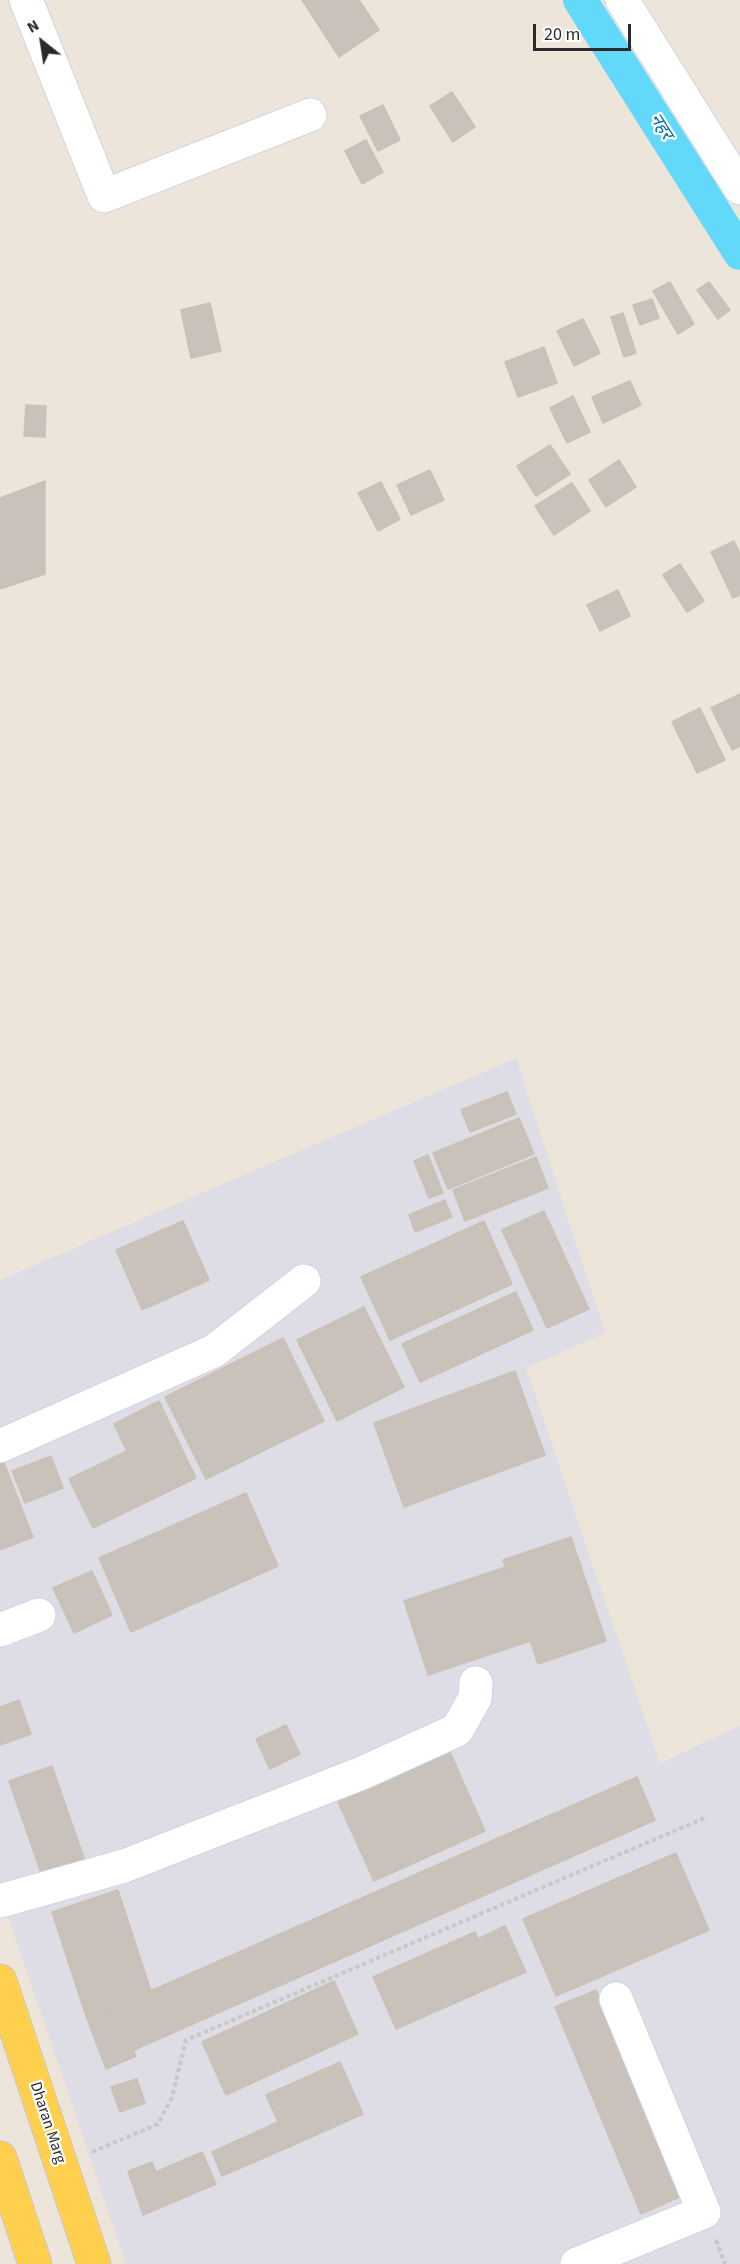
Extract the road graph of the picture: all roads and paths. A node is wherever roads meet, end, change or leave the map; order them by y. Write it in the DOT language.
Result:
graph roads {
  1 [pos="26,0"];
  2 [pos="622,0"];
  3 [pos="310,115"];
  4 [pos="740,188"];
  5 [pos="304,1281"];
  6 [pos="0,1446"];
  7 [pos="39,1615"];
  8 [pos="0,1630"];
  9 [pos="476,1683"];
  10 [pos="707,1817"];
  11 [pos="0,1901"];
  12 [pos="0,1981"];
  13 [pos="616,1999"];
  14 [pos="0,2157"];
  15 [pos="61,2166"];
  16 [pos="35,2264"];
  17 [pos="94,2264"];
  18 [pos="577,2264"];
  1 -- 3 [label="street"];
  2 -- 4 [label="street"];
  5 -- 6 [label="street"];
  7 -- 8 [label="street"];
  9 -- 11 [label="street"];
  10 -- 15 [label="path"];
  12 -- 15 [label="main road, Dharan Marg"];
  13 -- 18 [label="street"];
  14 -- 16 [label="main road"];
  15 -- 17 [label="main road, Dharan Marg"];
}
